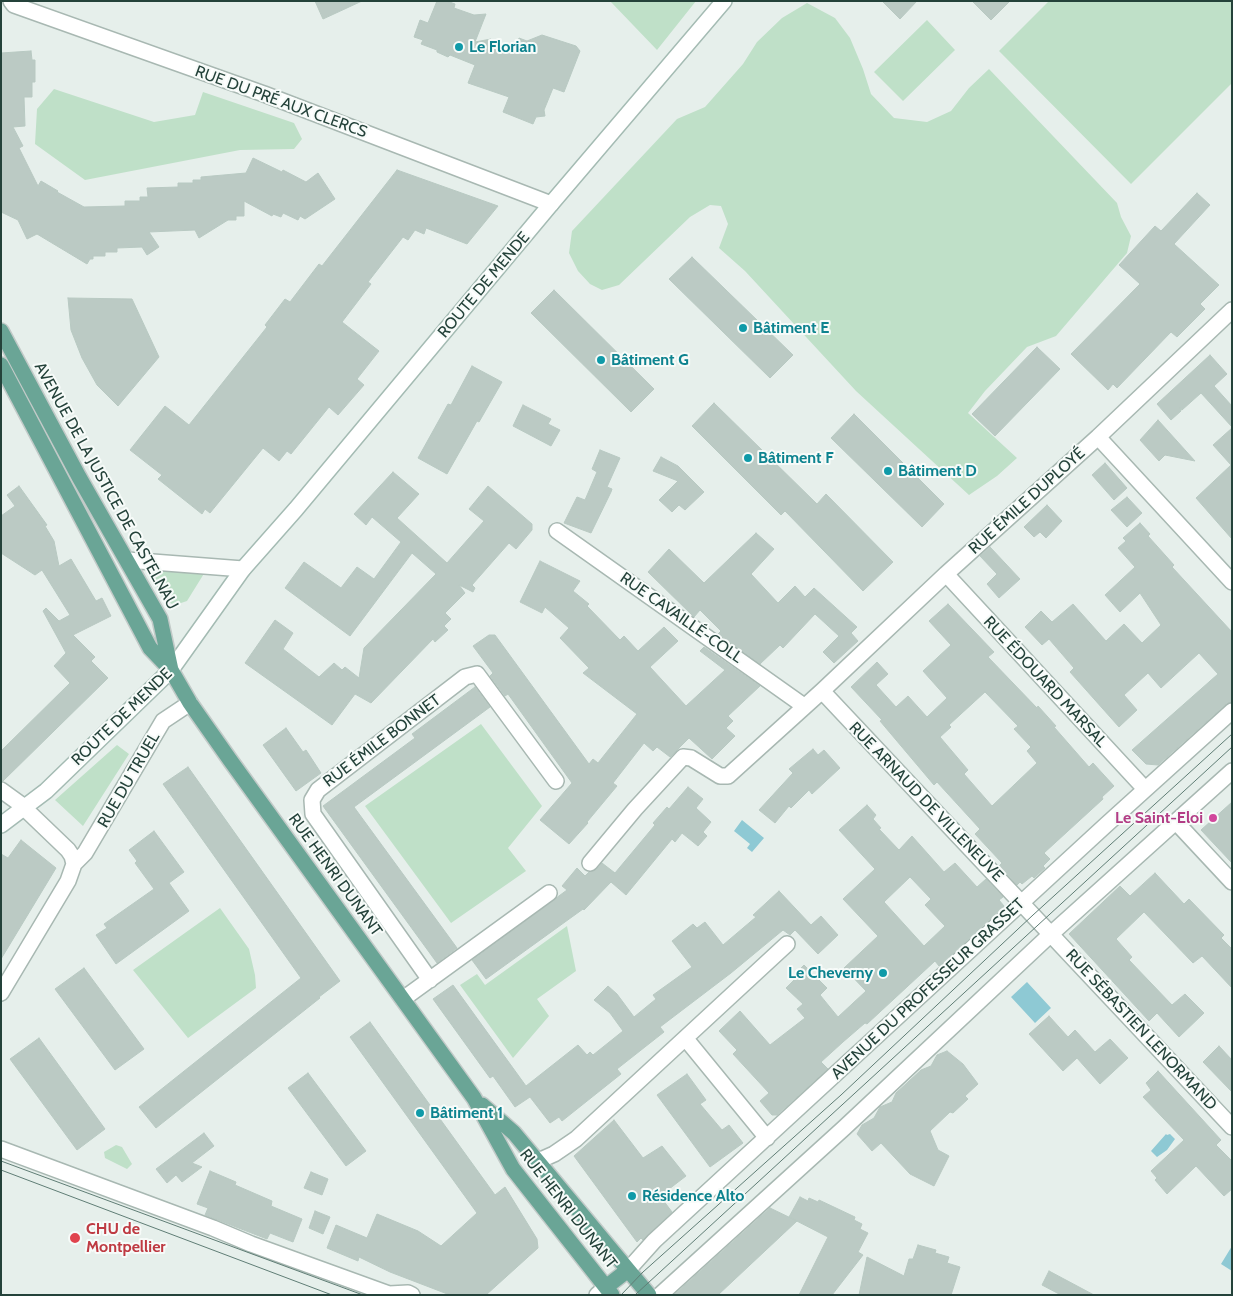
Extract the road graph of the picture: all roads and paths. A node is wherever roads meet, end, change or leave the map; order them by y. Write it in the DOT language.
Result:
graph roads {
  1 [pos="10,1"];
  2 [pos="724,1"];
  3 [pos="551,204"];
  4 [pos="1232,310"];
  5 [pos="1,331"];
  6 [pos="1,365"];
  7 [pos="1098,437"];
  8 [pos="557,530"];
  9 [pos="127,560"];
  10 [pos="243,569"];
  11 [pos="946,574"];
  12 [pos="1232,582"];
  13 [pos="172,670"];
  14 [pos="822,691"];
  15 [pos="190,703"];
  16 [pos="804,706"];
  17 [pos="1232,711"];
  18 [pos="1232,771"];
  19 [pos="556,781"];
  20 [pos="1145,789"];
  21 [pos="1,790"];
  22 [pos="25,808"];
  23 [pos="1176,822"];
  24 [pos="1,825"];
  25 [pos="590,862"];
  26 [pos="74,864"];
  27 [pos="1232,882"];
  28 [pos="549,894"];
  29 [pos="1021,902"];
  30 [pos="1051,934"];
  31 [pos="787,944"];
  32 [pos="430,980"];
  33 [pos="1,993"];
  34 [pos="403,1000"];
  35 [pos="686,1039"];
  36 [pos="474,1098"];
  37 [pos="1232,1127"];
  38 [pos="766,1138"];
  39 [pos="1,1149"];
  40 [pos="536,1162"];
  41 [pos="628,1270"];
  42 [pos="605,1292"];
  43 [pos="410,1294"];
  44 [pos="619,1295"];
  45 [pos="649,1295"];
  46 [pos="660,1295"];
  1 -- 3 [label="street, RUE DU PRÉ AUX CLERCS"];
  2 -- 3 [label="street, ROUTE DE MENDE"];
  3 -- 10 [label="street, ROUTE DE MENDE"];
  4 -- 7 [label="street, RUE ÉMILE DUPLOYÉ"];
  5 -- 9 [label="main road, AVENUE DE LA JUSTICE DE CASTELNAU"];
  6 -- 13 [label="main road, AVENUE DE LA JUSTICE DE CASTELNAU"];
  7 -- 11 [label="street, RUE ÉMILE DUPLOYÉ"];
  7 -- 12 [label="street"];
  8 -- 16 [label="street, RUE CAVAILLÉ-COLL"];
  9 -- 10 [label="street"];
  9 -- 13 [label="main road, AVENUE DE LA JUSTICE DE CASTELNAU"];
  10 -- 13 [label="street, ROUTE DE MENDE"];
  11 -- 14 [label="street, RUE ÉMILE DUPLOYÉ"];
  11 -- 20 [label="street, RUE ÉDOUARD MARSAL"];
  13 -- 15 [label="main road, RUE HENRI DUNANT"];
  13 -- 22 [label="street, ROUTE DE MENDE"];
  14 -- 16 [label="street, RUE ÉMILE DUPLOYÉ"];
  14 -- 29 [label="street, RUE ARNAUD DE VILLENEUVE"];
  15 -- 26 [label="street, RUE DU TRUEL"];
  15 -- 34 [label="main road, RUE HENRI DUNANT"];
  16 -- 25 [label="street, RUE ÉMILE DUPLOYÉ"];
  17 -- 20 [label="street, AVENUE DU PROFESSEUR GRASSET"];
  18 -- 23 [label="street"];
  19 -- 32 [label="street, RUE ÉMILE BONNET"];
  20 -- 29 [label="street, AVENUE DU PROFESSEUR GRASSET"];
  21 -- 22 [label="street"];
  22 -- 24 [label="street, ROUTE DE MENDE"];
  22 -- 26 [label="street"];
  23 -- 27 [label="street"];
  23 -- 30 [label="street"];
  26 -- 33 [label="street, RUE DU TRUEL"];
  28 -- 32 [label="street"];
  29 -- 30 [label="street, RUE ARNAUD DE VILLENEUVE"];
  29 -- 38 [label="street, AVENUE DU PROFESSEUR GRASSET"];
  30 -- 37 [label="street, RUE SÉBASTIEN LENORMAND"];
  30 -- 46 [label="street"];
  31 -- 35 [label="street"];
  32 -- 34 [label="street"];
  34 -- 36 [label="main road, RUE HENRI DUNANT"];
  35 -- 38 [label="street"];
  35 -- 40 [label="street"];
  36 -- 40 [label="main road, RUE HENRI DUNANT"];
  36 -- 42 [label="main road, RUE HENRI DUNANT"];
  38 -- 41 [label="street, AVENUE DU PROFESSEUR GRASSET"];
  39 -- 43 [label="street"];
  40 -- 41 [label="main road, RUE HENRI DUNANT"];
  41 -- 42 [label="main road"];
  41 -- 45 [label="main road, RUE HENRI DUNANT"];
  42 -- 44 [label="main road"];
}
